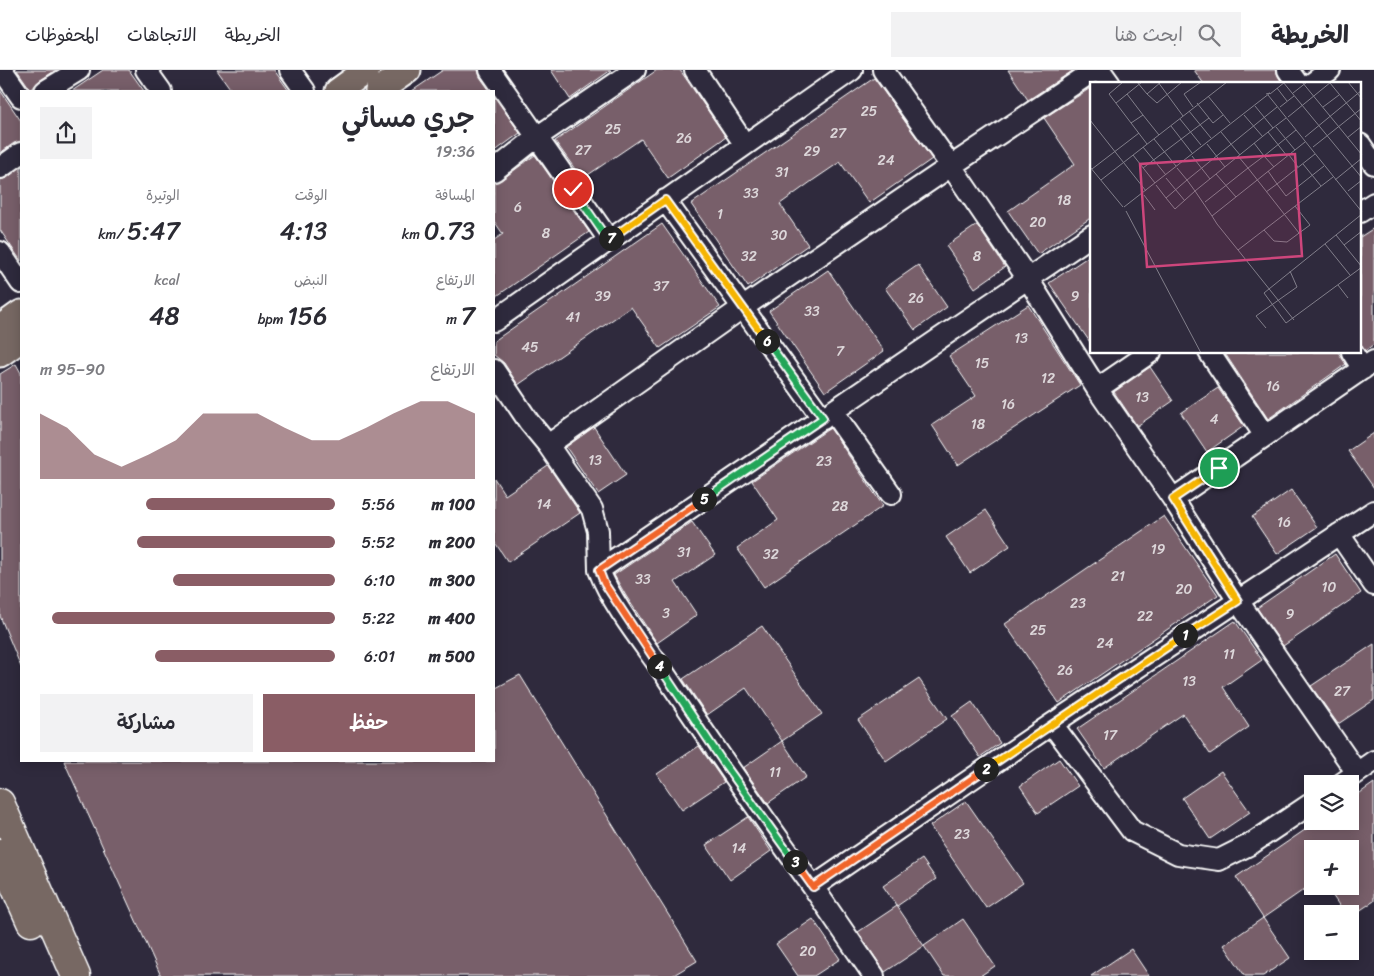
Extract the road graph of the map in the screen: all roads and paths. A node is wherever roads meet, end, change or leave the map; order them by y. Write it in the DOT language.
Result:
graph roads {
  1 [pos="2,70"];
  2 [pos="79,70"];
  3 [pos="146,70"];
  4 [pos="290,70"];
  5 [pos="367,70"];
  6 [pos="408,70"];
  7 [pos="490,70"];
  8 [pos="635,70"];
  9 [pos="695,70"];
  10 [pos="852,70"];
  11 [pos="883,70"];
  12 [pos="1095,70"];
  13 [pos="1100,70"];
  14 [pos="1288,70"];
  15 [pos="1109,82"];
  16 [pos="1297,82"];
  17 [pos="47,90"];
  18 [pos="160,90"];
  19 [pos="304,90"];
  20 [pos="339,90"];
  21 [pos="379,90"];
  22 [pos="20,96"];
  23 [pos="537,138"];
  24 [pos="745,145"];
  25 [pos="1362,147"];
  26 [pos="20,154"];
  27 [pos="1374,164"];
  28 [pos="951,166"];
  29 [pos="0,168"];
  30 [pos="495,170"];
  31 [pos="665,200"];
  32 [pos="1374,203"];
  33 [pos="1362,211"];
  34 [pos="1090,236"];
  35 [pos="608,240"];
  36 [pos="0,252"];
  37 [pos="1028,279"];
  38 [pos="20,282"];
  39 [pos="742,308"];
  40 [pos="20,316"];
  41 [pos="495,319"];
  42 [pos="12,342"];
  43 [pos="1148,354"];
  44 [pos="1210,354"];
  45 [pos="1355,354"];
  46 [pos="1369,365"];
  47 [pos="495,371"];
  48 [pos="1097,389"];
  49 [pos="828,415"];
  50 [pos="1265,436"];
  51 [pos="548,445"];
  52 [pos="890,494"];
  53 [pos="1173,499"];
  54 [pos="1374,511"];
  55 [pos="1339,534"];
  56 [pos="599,570"];
  57 [pos="1374,585"];
  58 [pos="1238,601"];
  59 [pos="1052,724"];
  60 [pos="1374,762"];
  61 [pos="1347,775"];
  62 [pos="1354,775"];
  63 [pos="0,803"];
  64 [pos="1304,808"];
  65 [pos="0,852"];
  66 [pos="813,887"];
  67 [pos="56,976"];
  68 [pos="76,976"];
  69 [pos="874,976"];
  1 -- 22 [label="street"];
  2 -- 17 [label="street"];
  3 -- 18 [label="street"];
  4 -- 19 [label="street"];
  5 -- 20 [label="main road"];
  6 -- 21 [label="main road"];
  7 -- 23 [label="street"];
  8 -- 23 [label="street"];
  9 -- 24 [label="street"];
  10 -- 24 [label="street"];
  11 -- 28 [label="street"];
  12 -- 28 [label="street"];
  13 -- 15 [label="street"];
  14 -- 16 [label="street"];
  23 -- 30 [label="street"];
  23 -- 35 [label="street"];
  24 -- 31 [label="street"];
  25 -- 27 [label="street"];
  26 -- 29 [label="street"];
  28 -- 37 [label="street"];
  28 -- 39 [label="street"];
  31 -- 35 [label="street"];
  31 -- 39 [label="street"];
  32 -- 33 [label="street"];
  34 -- 37 [label="street"];
  35 -- 41 [label="street"];
  36 -- 38 [label="street"];
  37 -- 48 [label="street"];
  37 -- 49 [label="street"];
  39 -- 49 [label="street"];
  39 -- 51 [label="street"];
  40 -- 42 [label="main road"];
  43 -- 48 [label="street"];
  44 -- 50 [label="street"];
  45 -- 46 [label="street"];
  46 -- 50 [label="street"];
  47 -- 51 [label="street"];
  48 -- 53 [label="street"];
  49 -- 52 [label="street"];
  49 -- 56 [label="street"];
  50 -- 53 [label="street"];
  51 -- 56 [label="street"];
  53 -- 58 [label="street"];
  54 -- 55 [label="street"];
  55 -- 57 [label="street"];
  55 -- 58 [label="street"];
  56 -- 66 [label="street"];
  58 -- 59 [label="street"];
  58 -- 61 [label="street"];
  59 -- 64 [label="street"];
  59 -- 66 [label="street"];
  60 -- 62 [label="street"];
  63 -- 68 [label="highway"];
  65 -- 67 [label="highway"];
  66 -- 69 [label="street"];
}
